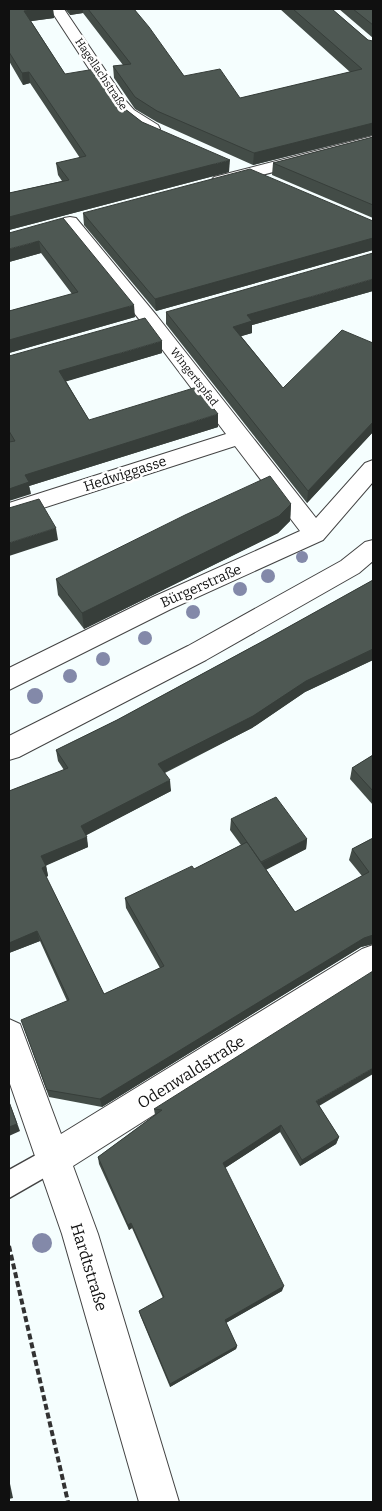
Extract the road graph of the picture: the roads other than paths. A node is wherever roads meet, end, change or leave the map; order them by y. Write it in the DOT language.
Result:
graph roads {
  1 [pos="57,9"];
  2 [pos="167,136"];
  3 [pos="373,142"];
  4 [pos="226,162"];
  5 [pos="252,173"];
  6 [pos="278,184"];
  7 [pos="204,186"];
  8 [pos="71,222"];
  9 [pos="240,437"];
  10 [pos="373,468"];
  11 [pos="9,511"];
  12 [pos="315,534"];
  13 [pos="373,548"];
  14 [pos="9,680"];
  15 [pos="9,750"];
  16 [pos="373,959"];
  17 [pos="9,1036"];
  18 [pos="54,1158"];
  19 [pos="9,1185"];
  20 [pos="159,1502"];
  1 -- 2 [label="street, Hagellachstraße"];
  3 -- 5 [label="street"];
  4 -- 5 [label="street"];
  5 -- 6 [label="street"];
  5 -- 7 [label="street"];
  8 -- 9 [label="street, Wingertspfad"];
  9 -- 11 [label="street, Hedwiggasse"];
  9 -- 12 [label="street, Wingertspfad"];
  10 -- 12 [label="street, Bürgerstraße"];
  12 -- 14 [label="street, Bürgerstraße"];
  13 -- 15 [label="street"];
  16 -- 18 [label="street, Odenwaldstraße"];
  17 -- 18 [label="street, Hardtstraße"];
  18 -- 19 [label="lane, Odenwaldstraße"];
  18 -- 20 [label="street, Hardtstraße"];
}
